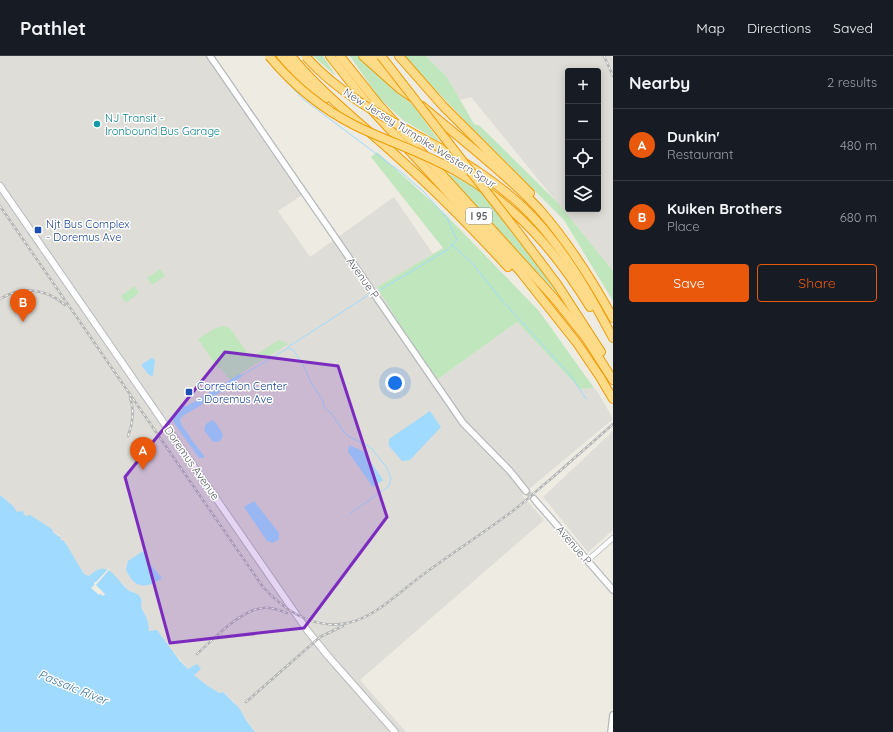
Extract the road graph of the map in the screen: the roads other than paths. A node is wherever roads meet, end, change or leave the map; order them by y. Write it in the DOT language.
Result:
graph roads {
  1 [pos="210,56"];
  2 [pos="269,56"];
  3 [pos="281,56"];
  4 [pos="291,56"];
  5 [pos="305,56"];
  6 [pos="330,56"];
  7 [pos="340,56"];
  8 [pos="363,56"];
  9 [pos="372,56"];
  10 [pos="381,56"];
  11 [pos="399,56"];
  12 [pos="418,102"];
  13 [pos="407,165"];
  14 [pos="0,186"];
  15 [pos="562,237"];
  16 [pos="534,291"];
  17 [pos="613,318"];
  18 [pos="613,338"];
  19 [pos="613,342"];
  20 [pos="613,371"];
  21 [pos="613,380"];
  22 [pos="611,396"];
  23 [pos="526,491"];
  24 [pos="534,499"];
  25 [pos="613,538"];
  26 [pos="588,560"];
  27 [pos="613,590"];
  28 [pos="613,715"];
  29 [pos="395,732"];
  30 [pos="611,732"];
  1 -- 23 [label="street, Avenue P"];
  2 -- 19 [label="highway, bridge"];
  3 -- 13 [label="highway"];
  4 -- 13 [label="highway, I 95"];
  5 -- 18 [label="highway, New Jersey Turnpike Western Spur, bridge"];
  6 -- 16 [label="highway, I 95"];
  7 -- 21 [label="highway, I 95"];
  8 -- 12 [label="highway, New Jersey Turnpike Western Spur"];
  9 -- 12 [label="highway, New Jersey Turnpike Western Spur"];
  10 -- 20 [label="highway, I 95, bridge"];
  11 -- 15 [label="highway"];
  12 -- 15 [label="highway, New Jersey Turnpike Western Spur"];
  13 -- 16 [label="highway, I 95"];
  14 -- 29 [label="main road, Doremus Avenue"];
  15 -- 17 [label="highway, New Jersey Turnpike Western Spur"];
  16 -- 22 [label="highway, I 95"];
  24 -- 26 [label="street, Avenue P"];
  25 -- 26 [label="street"];
  26 -- 27 [label="street, Avenue P"];
  28 -- 30 [label="street"];
}
